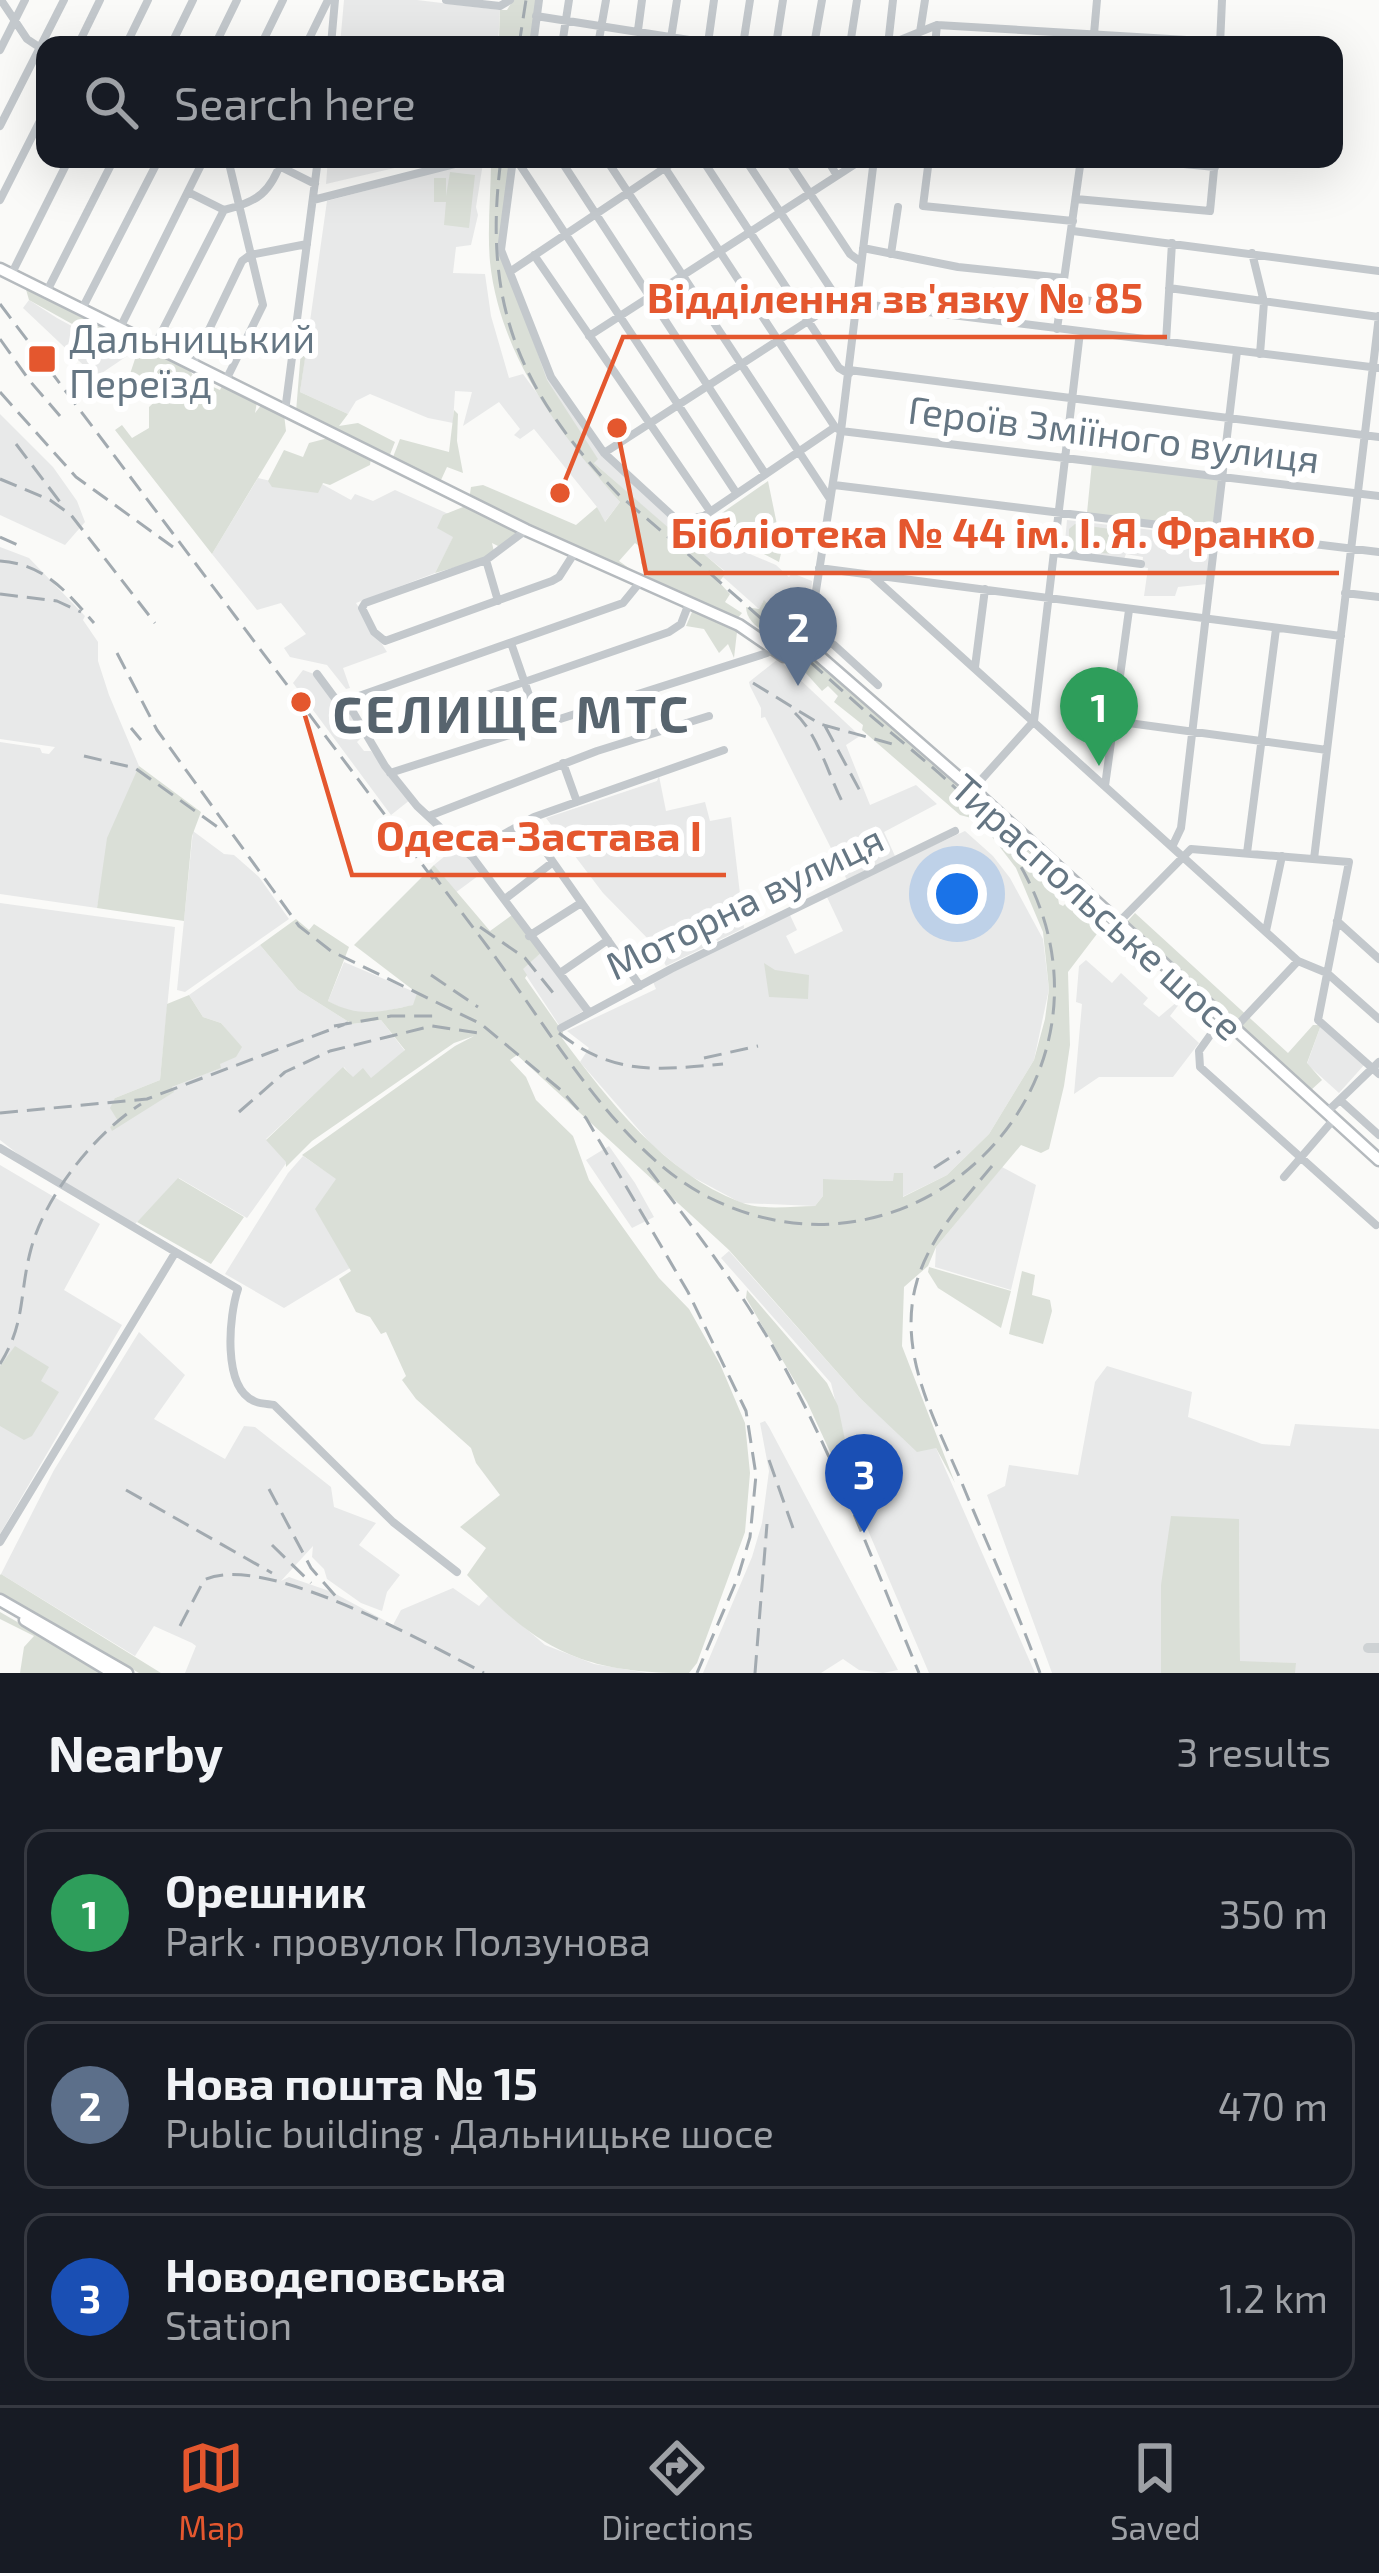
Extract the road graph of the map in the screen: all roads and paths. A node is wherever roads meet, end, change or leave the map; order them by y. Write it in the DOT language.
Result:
graph roads {
  1 [pos="1,0"];
  2 [pos="26,0"];
  3 [pos="64,0"];
  4 [pos="100,0"];
  5 [pos="148,0"];
  6 [pos="193,0"];
  7 [pos="237,0"];
  8 [pos="283,0"];
  9 [pos="332,0"];
  10 [pos="446,0"];
  11 [pos="539,0"];
  12 [pos="569,0"];
  13 [pos="606,0"];
  14 [pos="642,0"];
  15 [pos="677,0"];
  16 [pos="714,0"];
  17 [pos="750,0"];
  18 [pos="783,0"];
  19 [pos="822,0"];
  20 [pos="856,0"];
  21 [pos="893,0"];
  22 [pos="925,0"];
  23 [pos="1096,0"];
  24 [pos="1222,0"];
  25 [pos="507,1"];
  26 [pos="536,16"];
  27 [pos="566,20"];
  28 [pos="15,22"];
  29 [pos="937,25"];
  30 [pos="602,26"];
  31 [pos="638,32"];
  32 [pos="920,32"];
  33 [pos="1094,32"];
  34 [pos="48,36"];
  35 [pos="82,36"];
  36 [pos="130,36"];
  37 [pos="175,36"];
  38 [pos="219,36"];
  39 [pos="265,36"];
  40 [pos="310,36"];
  41 [pos="331,36"];
  42 [pos="534,36"];
  43 [pos="563,36"];
  44 [pos="600,36"];
  45 [pos="637,36"];
  46 [pos="656,36"];
  47 [pos="678,36"];
  48 [pos="709,36"];
  49 [pos="744,36"];
  50 [pos="777,36"];
  51 [pos="816,36"];
  52 [pos="851,36"];
  53 [pos="889,36"];
  54 [pos="910,36"];
  55 [pos="936,36"];
  56 [pos="1094,36"];
  57 [pos="1140,36"];
  58 [pos="1220,36"];
  59 [pos="36,44"];
  60 [pos="0,50"];
  61 [pos="36,61"];
  62 [pos="0,99"];
  63 [pos="11,105"];
  64 [pos="0,126"];
  65 [pos="36,129"];
  66 [pos="64,168"];
  67 [pos="109,168"];
  68 [pos="154,168"];
  69 [pos="200,168"];
  70 [pos="230,168"];
  71 [pos="279,168"];
  72 [pos="289,168"];
  73 [pos="317,168"];
  74 [pos="439,168"];
  75 [pos="513,168"];
  76 [pos="520,168"];
  77 [pos="566,168"];
  78 [pos="612,168"];
  79 [pos="656,168"];
  80 [pos="665,168"];
  81 [pos="708,168"];
  82 [pos="751,168"];
  83 [pos="794,168"];
  84 [pos="832,168"];
  85 [pos="847,168"];
  86 [pos="873,168"];
  87 [pos="928,168"];
  88 [pos="1081,168"];
  89 [pos="1214,168"];
  90 [pos="836,174"];
  91 [pos="315,184"];
  92 [pos="188,192"];
  93 [pos="627,192"];
  94 [pos="809,192"];
  95 [pos="1076,199"];
  96 [pos="0,200"];
  97 [pos="313,200"];
  98 [pos="238,207"];
  99 [pos="898,207"];
  100 [pos="224,210"];
  101 [pos="779,211"];
  102 [pos="595,213"];
  103 [pos="1073,226"];
  104 [pos="749,231"];
  105 [pos="566,233"];
  106 [pos="1172,243"];
  107 [pos="307,244"];
  108 [pos="863,248"];
  109 [pos="719,250"];
  110 [pos="1252,253"];
  111 [pos="891,254"];
  112 [pos="1265,254"];
  113 [pos="250,255"];
  114 [pos="534,255"];
  115 [pos="861,262"];
  116 [pos="3,271"];
  117 [pos="511,271"];
  118 [pos="1379,271"];
  119 [pos="1259,272"];
  120 [pos="681,275"];
  121 [pos="1064,278"];
  122 [pos="1169,288"];
  123 [pos="46,293"];
  124 [pos="649,296"];
  125 [pos="1061,299"];
  126 [pos="839,301"];
  127 [pos="1109,302"];
  128 [pos="1264,302"];
  129 [pos="858,306"];
  130 [pos="81,310"];
  131 [pos="620,316"];
  132 [pos="1379,317"];
  133 [pos="808,322"];
  134 [pos="1057,329"];
  135 [pos="119,330"];
  136 [pos="1080,332"];
  137 [pos="589,336"];
  138 [pos="778,341"];
  139 [pos="1166,342"];
  140 [pos="154,347"];
  141 [pos="1238,351"];
  142 [pos="1260,354"];
  143 [pos="192,365"];
  144 [pos="742,365"];
  145 [pos="1376,368"];
  146 [pos="849,372"];
  147 [pos="225,382"];
  148 [pos="707,385"];
  149 [pos="1073,397"];
  150 [pos="678,404"];
  151 [pos="285,411"];
  152 [pos="1229,417"];
  153 [pos="648,424"];
  154 [pos="838,429"];
  155 [pos="1365,435"];
  156 [pos="1379,437"];
  157 [pos="795,452"];
  158 [pos="604,453"];
  159 [pos="1067,458"];
  160 [pos="764,472"];
  161 [pos="1222,476"];
  162 [pos="834,485"];
  163 [pos="735,491"];
  164 [pos="1358,494"];
  165 [pos="1379,496"];
  166 [pos="831,501"];
  167 [pos="710,511"];
  168 [pos="1060,511"];
  169 [pos="526,530"];
  170 [pos="1215,531"];
  171 [pos="1352,548"];
  172 [pos="574,551"];
  173 [pos="1379,552"];
  174 [pos="1055,553"];
  175 [pos="486,560"];
  176 [pos="1141,564"];
  177 [pos="819,568"];
  178 [pos="871,574"];
  179 [pos="641,581"];
  180 [pos="985,589"];
  181 [pos="1345,593"];
  182 [pos="1379,597"];
  183 [pos="1050,599"];
  184 [pos="498,601"];
  185 [pos="689,603"];
  186 [pos="1129,610"];
  187 [pos="1206,619"];
  188 [pos="1276,628"];
  189 [pos="809,631"];
  190 [pos="1341,636"];
  191 [pos="511,643"];
  192 [pos="776,649"];
  193 [pos="810,651"];
  194 [pos="975,667"];
  195 [pos="317,674"];
  196 [pos="526,680"];
  197 [pos="878,685"];
  198 [pos="342,702"];
  199 [pos="709,716"];
  200 [pos="1034,721"];
  201 [pos="1114,721"];
  202 [pos="539,724"];
  203 [pos="1192,732"];
  204 [pos="368,736"];
  205 [pos="1262,741"];
  206 [pos="724,750"];
  207 [pos="1327,750"];
  208 [pos="563,763"];
  209 [pos="390,772"];
  210 [pos="1106,786"];
  211 [pos="972,790"];
  212 [pos="577,802"];
  213 [pos="429,816"];
  214 [pos="524,822"];
  215 [pos="955,831"];
  216 [pos="1172,847"];
  217 [pos="1247,853"];
  218 [pos="469,854"];
  219 [pos="1182,856"];
  220 [pos="1282,856"];
  221 [pos="1314,859"];
  222 [pos="553,862"];
  223 [pos="505,899"];
  224 [pos="581,902"];
  225 [pos="1337,921"];
  226 [pos="1118,923"];
  227 [pos="1266,931"];
  228 [pos="530,936"];
  229 [pos="608,940"];
  230 [pos="1379,959"];
  231 [pos="1298,962"];
  232 [pos="1327,973"];
  233 [pos="560,974"];
  234 [pos="640,986"];
  235 [pos="588,1011"];
  236 [pos="1379,1019"];
  237 [pos="1221,1020"];
  238 [pos="561,1028"];
  239 [pos="1233,1030"];
  240 [pos="1377,1068"];
  241 [pos="1340,1100"];
  242 [pos="1330,1116"];
  243 [pos="1379,1135"];
  244 [pos="0,1148"];
  245 [pos="1303,1157"];
  246 [pos="1379,1160"];
  247 [pos="1284,1177"];
  248 [pos="1376,1225"];
  249 [pos="175,1253"];
  250 [pos="0,1542"];
  251 [pos="457,1572"];
  252 [pos="0,1604"];
  253 [pos="113,1673"];
  254 [pos="127,1673"];
  1 -- 28 [label="street"];
  2 -- 28 [label="street"];
  3 -- 34 [label="street"];
  4 -- 35 [label="street"];
  5 -- 36 [label="street"];
  6 -- 37 [label="street"];
  7 -- 38 [label="street"];
  8 -- 39 [label="street"];
  9 -- 40 [label="street"];
  9 -- 41 [label="street"];
  10 -- 25 [label="street"];
  11 -- 26 [label="street"];
  12 -- 27 [label="street"];
  13 -- 30 [label="street"];
  14 -- 31 [label="street"];
  15 -- 47 [label="street"];
  16 -- 48 [label="street"];
  17 -- 49 [label="street"];
  18 -- 50 [label="street"];
  19 -- 51 [label="street"];
  20 -- 52 [label="street"];
  21 -- 53 [label="street"];
  22 -- 32 [label="street"];
  23 -- 33 [label="street"];
  24 -- 58 [label="street"];
  26 -- 27 [label="street"];
  26 -- 42 [label="street"];
  27 -- 30 [label="street"];
  27 -- 43 [label="street"];
  28 -- 59 [label="street"];
  28 -- 60 [label="street"];
  29 -- 32 [label="street"];
  29 -- 33 [label="street"];
  29 -- 55 [label="street"];
  30 -- 31 [label="street"];
  30 -- 44 [label="street"];
  31 -- 45 [label="street"];
  31 -- 46 [label="street"];
  32 -- 54 [label="street"];
  33 -- 56 [label="street"];
  33 -- 57 [label="street"];
  61 -- 63 [label="street"];
  62 -- 63 [label="street"];
  63 -- 64 [label="street"];
  65 -- 96 [label="street"];
  66 -- 116 [label="street"];
  67 -- 123 [label="street"];
  68 -- 130 [label="street"];
  69 -- 92 [label="street"];
  70 -- 98 [label="street"];
  71 -- 98 [label="street"];
  72 -- 91 [label="street"];
  73 -- 91 [label="street"];
  74 -- 97 [label="street"];
  75 -- 117 [label="street"];
  76 -- 105 [label="street"];
  77 -- 102 [label="street"];
  78 -- 93 [label="street"];
  79 -- 93 [label="street"];
  80 -- 109 [label="street"];
  81 -- 104 [label="street"];
  82 -- 101 [label="street"];
  83 -- 94 [label="street"];
  84 -- 90 [label="street"];
  85 -- 90 [label="street"];
  86 -- 108 [label="street"];
  87 -- 103 [label="street"];
  88 -- 95 [label="street"];
  89 -- 95 [label="street"];
  90 -- 94 [label="street"];
  91 -- 97 [label="street"];
  92 -- 100 [label="street"];
  92 -- 135 [label="street"];
  93 -- 102 [label="street"];
  93 -- 120 [label="street"];
  94 -- 101 [label="street"];
  94 -- 115 [label="street"];
  95 -- 103 [label="street"];
  97 -- 107 [label="street"];
  98 -- 100 [label="street"];
  98 -- 113 [label="street"];
  99 -- 111 [label="street"];
  100 -- 140 [label="street"];
  101 -- 104 [label="street"];
  101 -- 126 [label="street"];
  102 -- 105 [label="street"];
  102 -- 124 [label="street"];
  103 -- 106 [label="street"];
  103 -- 121 [label="street"];
  104 -- 109 [label="street"];
  104 -- 133 [label="street"];
  105 -- 114 [label="street"];
  105 -- 131 [label="street"];
  106 -- 110 [label="street"];
  106 -- 122 [label="street"];
  107 -- 113 [label="street"];
  107 -- 151 [label="street"];
  108 -- 111 [label="street"];
  108 -- 115 [label="street"];
  109 -- 120 [label="street"];
  109 -- 138 [label="street"];
  110 -- 112 [label="street"];
  110 -- 119 [label="street"];
  111 -- 121 [label="street"];
  112 -- 118 [label="street"];
  112 -- 119 [label="street"];
  113 -- 143 [label="street"];
  113 -- 147 [label="street"];
  114 -- 117 [label="street"];
  114 -- 137 [label="street"];
  115 -- 129 [label="street"];
  116 -- 123 [label="main road"];
  117 -- 158 [label="street"];
  119 -- 128 [label="street"];
  120 -- 124 [label="street"];
  120 -- 144 [label="street"];
  121 -- 125 [label="street"];
  122 -- 128 [label="street"];
  122 -- 139 [label="street"];
  123 -- 130 [label="main road"];
  124 -- 131 [label="street"];
  124 -- 148 [label="street"];
  125 -- 127 [label="street"];
  125 -- 134 [label="street"];
  126 -- 129 [label="street"];
  126 -- 133 [label="street"];
  128 -- 132 [label="street"];
  128 -- 142 [label="street"];
  129 -- 134 [label="street"];
  129 -- 146 [label="street"];
  130 -- 135 [label="main road"];
  131 -- 137 [label="street"];
  131 -- 150 [label="street"];
  132 -- 145 [label="street"];
  133 -- 138 [label="street"];
  133 -- 146 [label="street"];
  134 -- 136 [label="street"];
  135 -- 140 [label="main road"];
  136 -- 139 [label="street"];
  136 -- 149 [label="street"];
  137 -- 153 [label="street"];
  138 -- 144 [label="street"];
  138 -- 154 [label="street"];
  139 -- 141 [label="street"];
  140 -- 143 [label="main road"];
  141 -- 142 [label="street"];
  141 -- 152 [label="street"];
  142 -- 145 [label="street"];
  143 -- 147 [label="main road"];
  144 -- 148 [label="street"];
  144 -- 157 [label="street"];
  145 -- 155 [label="street"];
  146 -- 149 [label="street"];
  146 -- 154 [label="street"];
  147 -- 151 [label="main road"];
  148 -- 150 [label="street"];
  148 -- 160 [label="street"];
  149 -- 152 [label="street"];
  149 -- 159 [label="street"];
  150 -- 153 [label="street"];
  150 -- 163 [label="street"];
  151 -- 169 [label="main road"];
  152 -- 155 [label="street"];
  152 -- 161 [label="street"];
  153 -- 158 [label="street"];
  153 -- 167 [label="street"];
  154 -- 157 [label="street"];
  154 -- 159 [label="street, Героїв Зміїного вулиця"];
  154 -- 162 [label="street"];
  155 -- 156 [label="street"];
  155 -- 164 [label="street"];
  157 -- 160 [label="street"];
  157 -- 166 [label="street"];
  158 -- 167 [label="street"];
  159 -- 161 [label="street, Героїв Зміїного вулиця"];
  159 -- 168 [label="street"];
  160 -- 163 [label="street"];
  161 -- 164 [label="street, Героїв Зміїного вулиця"];
  161 -- 170 [label="street"];
  162 -- 166 [label="street"];
  162 -- 168 [label="street"];
  163 -- 167 [label="street"];
  164 -- 165 [label="street, Героїв Зміїного вулиця"];
  164 -- 171 [label="street"];
  166 -- 177 [label="street"];
  168 -- 170 [label="street"];
  168 -- 174 [label="street"];
  169 -- 172 [label="main road"];
  169 -- 175 [label="street"];
  170 -- 171 [label="street"];
  170 -- 187 [label="street"];
  171 -- 173 [label="street"];
  171 -- 181 [label="street"];
  172 -- 179 [label="main road"];
  172 -- 184 [label="street"];
  174 -- 176 [label="street"];
  174 -- 183 [label="street"];
  175 -- 184 [label="street"];
  175 -- 184 [label="street"];
  177 -- 178 [label="street"];
  177 -- 189 [label="street"];
  178 -- 180 [label="street"];
  178 -- 194 [label="street"];
  179 -- 185 [label="main road"];
  179 -- 191 [label="street"];
  180 -- 183 [label="street"];
  180 -- 194 [label="street"];
  181 -- 182 [label="street"];
  181 -- 190 [label="street"];
  183 -- 186 [label="street"];
  183 -- 200 [label="street"];
  185 -- 192 [label="main road"];
  185 -- 196 [label="street"];
  186 -- 187 [label="street"];
  186 -- 201 [label="street"];
  187 -- 188 [label="street"];
  187 -- 203 [label="street"];
  188 -- 190 [label="street"];
  188 -- 205 [label="street"];
  189 -- 193 [label="street"];
  189 -- 197 [label="street"];
  190 -- 207 [label="street"];
  191 -- 196 [label="street"];
  191 -- 198 [label="street"];
  192 -- 193 [label="main road"];
  192 -- 202 [label="street"];
  193 -- 211 [label="main road, Тираспольське шосе"];
  194 -- 200 [label="street"];
  195 -- 198 [label="street"];
  196 -- 202 [label="street"];
  196 -- 204 [label="street"];
  198 -- 204 [label="street"];
  199 -- 208 [label="street"];
  200 -- 210 [label="street"];
  200 -- 211 [label="street"];
  201 -- 203 [label="street"];
  201 -- 210 [label="street"];
  202 -- 209 [label="street"];
  203 -- 205 [label="street"];
  203 -- 216 [label="street"];
  204 -- 209 [label="street"];
  205 -- 207 [label="street"];
  205 -- 217 [label="street"];
  206 -- 212 [label="street"];
  207 -- 221 [label="street"];
  208 -- 212 [label="street"];
  208 -- 213 [label="street"];
  209 -- 213 [label="street"];
  210 -- 216 [label="street"];
  211 -- 226 [label="main road, Тираспольське шосе"];
  212 -- 214 [label="street"];
  213 -- 218 [label="street"];
  214 -- 218 [label="street"];
  214 -- 222 [label="street"];
  215 -- 234 [label="street, Моторна вулиця"];
  216 -- 219 [label="street"];
  217 -- 219 [label="street"];
  217 -- 220 [label="street"];
  218 -- 223 [label="street"];
  219 -- 226 [label="street"];
  219 -- 227 [label="street"];
  220 -- 221 [label="street"];
  220 -- 227 [label="street"];
  221 -- 225 [label="street"];
  222 -- 223 [label="street"];
  222 -- 224 [label="street"];
  223 -- 228 [label="street"];
  224 -- 228 [label="street"];
  224 -- 229 [label="street"];
  225 -- 230 [label="street"];
  225 -- 232 [label="street"];
  226 -- 237 [label="main road, Тираспольське шосе"];
  227 -- 231 [label="street"];
  228 -- 233 [label="street"];
  229 -- 233 [label="street"];
  229 -- 234 [label="street"];
  231 -- 232 [label="street"];
  231 -- 239 [label="street"];
  232 -- 236 [label="street"];
  232 -- 240 [label="street"];
  233 -- 235 [label="street"];
  234 -- 235 [label="street, Моторна вулиця"];
  235 -- 238 [label="street, Моторна вулиця"];
  237 -- 239 [label="main road, Тираспольське шосе"];
  237 -- 245 [label="street"];
  239 -- 242 [label="main road, Тираспольське шосе"];
  240 -- 241 [label="street"];
  241 -- 242 [label="street"];
  241 -- 243 [label="street"];
  242 -- 245 [label="street"];
  242 -- 246 [label="main road, Тираспольське шосе"];
  244 -- 249 [label="street"];
  245 -- 247 [label="street"];
  245 -- 248 [label="street"];
  249 -- 250 [label="street"];
  249 -- 251 [label="street"];
  252 -- 253 [label="main road"];
  252 -- 254 [label="main road"];
}
